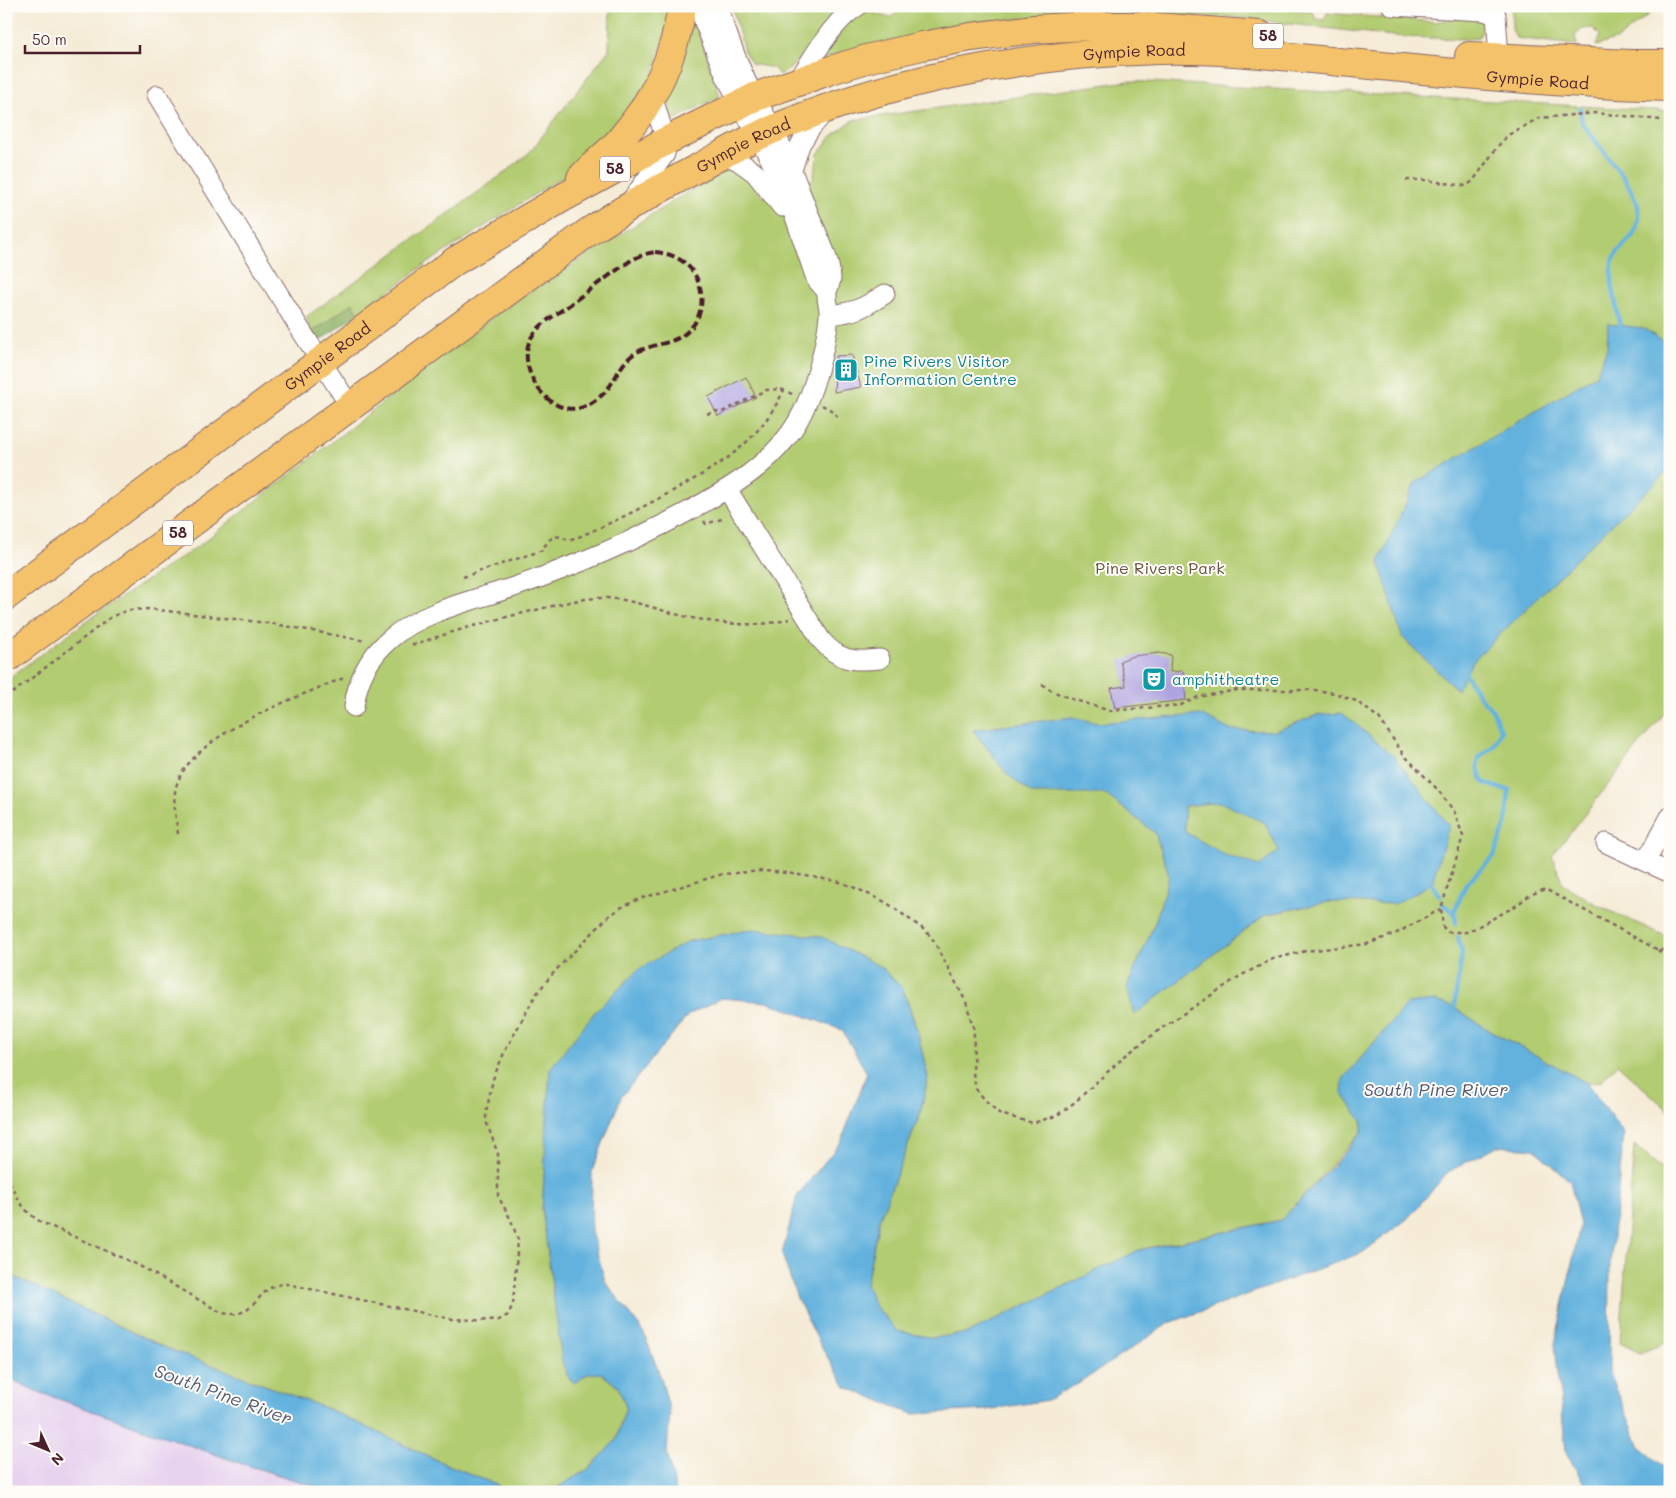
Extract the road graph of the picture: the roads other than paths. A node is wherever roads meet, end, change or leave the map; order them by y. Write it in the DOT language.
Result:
graph roads {
  1 [pos="682,6"];
  2 [pos="700,6"];
  3 [pos="718,6"];
  4 [pos="858,6"];
  5 [pos="1392,6"];
  6 [pos="1499,58"];
  7 [pos="1670,64"];
  8 [pos="796,83"];
  9 [pos="1670,87"];
  10 [pos="157,95"];
  11 [pos="652,95"];
  12 [pos="747,101"];
  13 [pos="828,108"];
  14 [pos="766,133"];
  15 [pos="666,141"];
  16 [pos="721,155"];
  17 [pos="792,170"];
  18 [pos="564,197"];
  19 [pos="626,207"];
  20 [pos="795,217"];
  21 [pos="827,292"];
  22 [pos="885,294"];
  23 [pos="830,315"];
  24 [pos="319,361"];
  25 [pos="350,406"];
  26 [pos="727,489"];
  27 [pos="6,596"];
  28 [pos="6,659"];
  29 [pos="880,659"];
  30 [pos="354,708"];
  31 [pos="1670,817"];
  32 [pos="1606,843"];
  33 [pos="1646,861"];
  34 [pos="1670,873"];
  1 -- 11 [label="highway"];
  2 -- 12 [label="street"];
  3 -- 12 [label="street"];
  4 -- 8 [label="street"];
  5 -- 6 [label="street, Gympie Road"];
  6 -- 7 [label="highway, Gympie Road / 58"];
  6 -- 8 [label="highway, Gympie Road / 58"];
  8 -- 12 [label="highway, Gympie Road / 58"];
  9 -- 13 [label="highway, Gympie Road / 58"];
  10 -- 24 [label="street"];
  11 -- 15 [label="street"];
  11 -- 18 [label="highway"];
  12 -- 14 [label="street"];
  12 -- 15 [label="highway, Gympie Road / 58"];
  13 -- 14 [label="highway, Gympie Road / 58"];
  13 -- 17 [label="street"];
  14 -- 16 [label="highway, Gympie Road / 58"];
  14 -- 17 [label="street"];
  14 -- 20 [label="street"];
  15 -- 18 [label="highway, Gympie Road / 58"];
  15 -- 19 [label="street, Gympie Road"];
  16 -- 19 [label="highway, Gympie Road / 58"];
  16 -- 20 [label="street"];
  17 -- 21 [label="street"];
  18 -- 24 [label="highway, Gympie Road / 58"];
  19 -- 25 [label="highway, Gympie Road / 58"];
  20 -- 21 [label="street"];
  21 -- 23 [label="street"];
  22 -- 23 [label="street"];
  23 -- 26 [label="street"];
  24 -- 25 [label="street"];
  24 -- 27 [label="highway, Gympie Road / 58"];
  25 -- 28 [label="highway, Gympie Road / 58"];
  26 -- 29 [label="street"];
  26 -- 30 [label="street"];
  31 -- 33 [label="street"];
  32 -- 33 [label="street"];
  33 -- 34 [label="street"];
}
